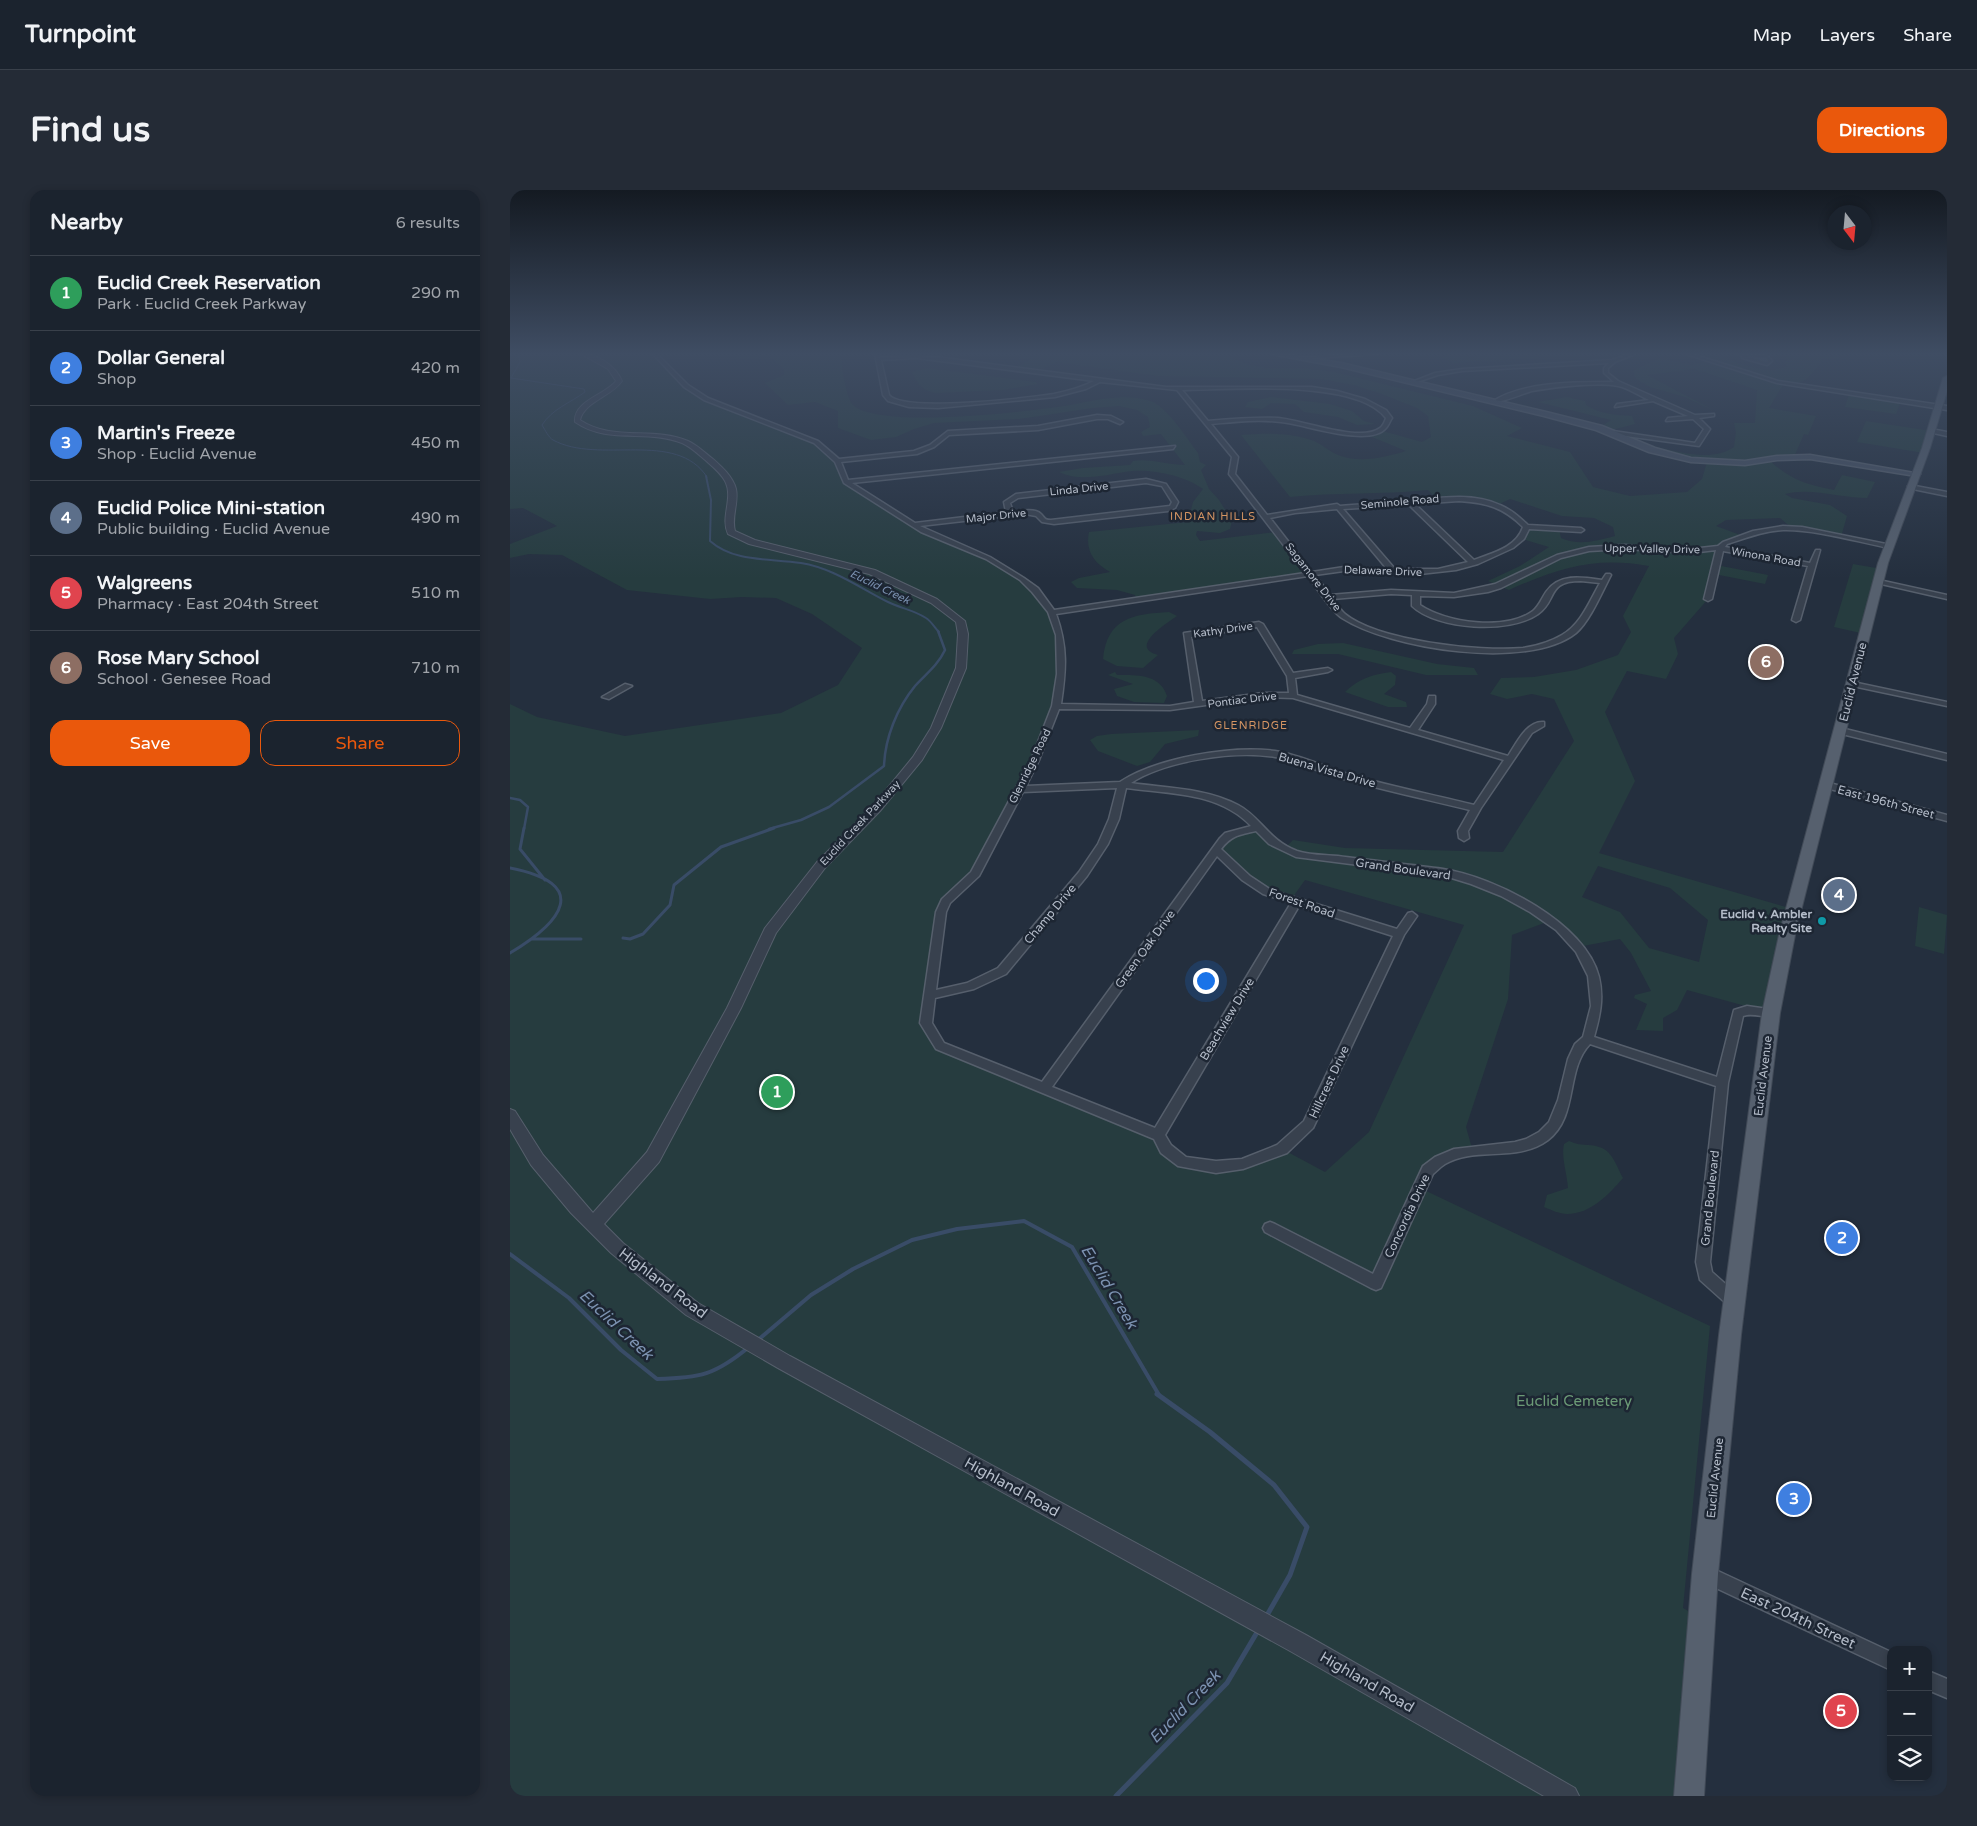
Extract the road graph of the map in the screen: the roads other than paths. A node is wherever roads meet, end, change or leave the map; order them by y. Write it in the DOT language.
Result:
graph roads {
  1 [pos="592,429"];
  2 [pos="783,429"];
  3 [pos="1021,429"];
  4 [pos="1213,429"];
  5 [pos="1323,429"];
  6 [pos="1379,429"];
  7 [pos="1598,429"];
  8 [pos="1707,429"];
  9 [pos="1930,431"];
  10 [pos="1613,433"];
  11 [pos="1947,434"];
  12 [pos="1172,447"];
  13 [pos="838,461"];
  14 [pos="1913,481"];
  15 [pos="846,482"];
  16 [pos="1164,484"];
  17 [pos="1947,494"];
  18 [pos="1411,503"];
  19 [pos="1337,506"];
  20 [pos="1010,514"];
  21 [pos="1266,517"];
  22 [pos="914,525"];
  23 [pos="1526,528"];
  24 [pos="1581,530"];
  25 [pos="1889,546"];
  26 [pos="1720,548"];
  27 [pos="1818,551"];
  28 [pos="1473,563"];
  29 [pos="1812,565"];
  30 [pos="1394,571"];
  31 [pos="1311,575"];
  32 [pos="1880,582"];
  33 [pos="1416,594"];
  34 [pos="1328,597"];
  35 [pos="1947,597"];
  36 [pos="1708,599"];
  37 [pos="1052,612"];
  38 [pos="1796,620"];
  39 [pos="1328,670"];
  40 [pos="1291,676"];
  41 [pos="1851,683"];
  42 [pos="628,686"];
  43 [pos="1293,696"];
  44 [pos="606,697"];
  45 [pos="1432,698"];
  46 [pos="1947,704"];
  47 [pos="1199,705"];
  48 [pos="1056,706"];
  49 [pos="1541,724"];
  50 [pos="1413,730"];
  51 [pos="1841,731"];
  52 [pos="1947,757"];
  53 [pos="1509,759"];
  54 [pos="1122,785"];
  55 [pos="1826,785"];
  56 [pos="1019,789"];
  57 [pos="1476,808"];
  58 [pos="1947,818"];
  59 [pos="1258,827"];
  60 [pos="1464,838"];
  61 [pos="1216,850"];
  62 [pos="1296,903"];
  63 [pos="1412,916"];
  64 [pos="1399,934"];
  65 [pos="931,995"];
  66 [pos="1771,1013"];
  67 [pos="1588,1039"];
  68 [pos="1722,1083"];
  69 [pos="1044,1089"];
  70 [pos="510,1115"];
  71 [pos="1158,1135"];
  72 [pos="593,1224"];
  73 [pos="1270,1228"];
  74 [pos="1734,1301"];
  75 [pos="1705,1574"];
  76 [pos="1887,1659"];
  77 [pos="1932,1682"];
  78 [pos="1947,1689"];
  79 [pos="1567,1796"];
  80 [pos="1689,1796"];
  1 -- 72 [label="street, Euclid Creek Parkway"];
  2 -- 13 [label="street"];
  3 -- 13 [label="street"];
  4 -- 21 [label="street, Sagamore Drive"];
  5 -- 6 [label="street"];
  7 -- 10 [label="main road"];
  8 -- 10 [label="street"];
  9 -- 11 [label="street"];
  9 -- 14 [label="main road, Euclid Avenue"];
  10 -- 14 [label="main road"];
  12 -- 15 [label="street"];
  13 -- 15 [label="street"];
  14 -- 17 [label="street"];
  14 -- 25 [label="main road, Euclid Avenue"];
  15 -- 22 [label="street, Glenridge Road"];
  16 -- 20 [label="street, Linda Drive"];
  16 -- 20 [label="street, Major Drive"];
  18 -- 19 [label="street, Seminole Road"];
  18 -- 23 [label="street, Seminole Road"];
  18 -- 28 [label="street"];
  19 -- 21 [label="street, Seminole Road"];
  19 -- 30 [label="street"];
  20 -- 22 [label="street, Major Drive"];
  21 -- 31 [label="street, Sagamore Drive"];
  22 -- 37 [label="street, Glenridge Road"];
  23 -- 24 [label="street"];
  23 -- 28 [label="street, Delaware Drive"];
  25 -- 26 [label="street, Upper Valley Drive"];
  25 -- 32 [label="main road, Euclid Avenue"];
  26 -- 29 [label="street, Winona Road"];
  26 -- 33 [label="street, Upper Valley Drive"];
  26 -- 36 [label="street"];
  27 -- 29 [label="street"];
  28 -- 30 [label="street, Delaware Drive"];
  29 -- 38 [label="street"];
  30 -- 31 [label="street, Delaware Drive"];
  31 -- 34 [label="street, Sagamore Drive"];
  31 -- 37 [label="street, Delaware Drive"];
  32 -- 35 [label="street"];
  32 -- 41 [label="main road, Euclid Avenue"];
  33 -- 34 [label="street, Upper Valley Drive"];
  33 -- 34 [label="street, Sagamore Drive"];
  37 -- 48 [label="street, Glenridge Road"];
  39 -- 40 [label="street"];
  40 -- 43 [label="street"];
  40 -- 47 [label="street, Kathy Drive"];
  41 -- 46 [label="street"];
  41 -- 51 [label="main road, Euclid Avenue"];
  42 -- 44 [label="street"];
  43 -- 47 [label="street, Pontiac Drive"];
  43 -- 50 [label="street, Pontiac Drive"];
  45 -- 50 [label="street"];
  47 -- 48 [label="street, Pontiac Drive"];
  48 -- 56 [label="street, Glenridge Road"];
  49 -- 53 [label="street"];
  50 -- 53 [label="street, Pontiac Drive"];
  51 -- 52 [label="street"];
  51 -- 55 [label="main road, Euclid Avenue"];
  53 -- 57 [label="street"];
  54 -- 56 [label="street, Grand Boulevard"];
  54 -- 57 [label="street, Buena Vista Drive"];
  54 -- 59 [label="street, Grand Boulevard"];
  54 -- 65 [label="street, Champ Drive"];
  55 -- 58 [label="street, East 196th Street"];
  55 -- 66 [label="main road, Euclid Avenue"];
  56 -- 65 [label="street, Glenridge Road"];
  57 -- 60 [label="street"];
  59 -- 61 [label="street, Green Oak Drive"];
  59 -- 67 [label="street, Grand Boulevard"];
  61 -- 62 [label="street, Forest Road"];
  61 -- 69 [label="street, Green Oak Drive"];
  62 -- 64 [label="street, Forest Road"];
  62 -- 71 [label="street, Beachview Drive"];
  63 -- 64 [label="street, Hillcrest Drive"];
  64 -- 71 [label="street, Hillcrest Drive"];
  65 -- 69 [label="street, Glenridge Road"];
  66 -- 68 [label="street, Grand Boulevard"];
  66 -- 74 [label="main road, Euclid Avenue"];
  67 -- 68 [label="street"];
  67 -- 73 [label="street, Concordia Drive"];
  68 -- 74 [label="street, Grand Boulevard"];
  69 -- 71 [label="street, Glenridge Road"];
  70 -- 72 [label="street, Highland Road"];
  72 -- 79 [label="street, Highland Road"];
  74 -- 75 [label="main road, Euclid Avenue"];
  75 -- 76 [label="street, East 204th Street"];
  75 -- 80 [label="main road, Euclid Avenue"];
  77 -- 78 [label="street"];
}
